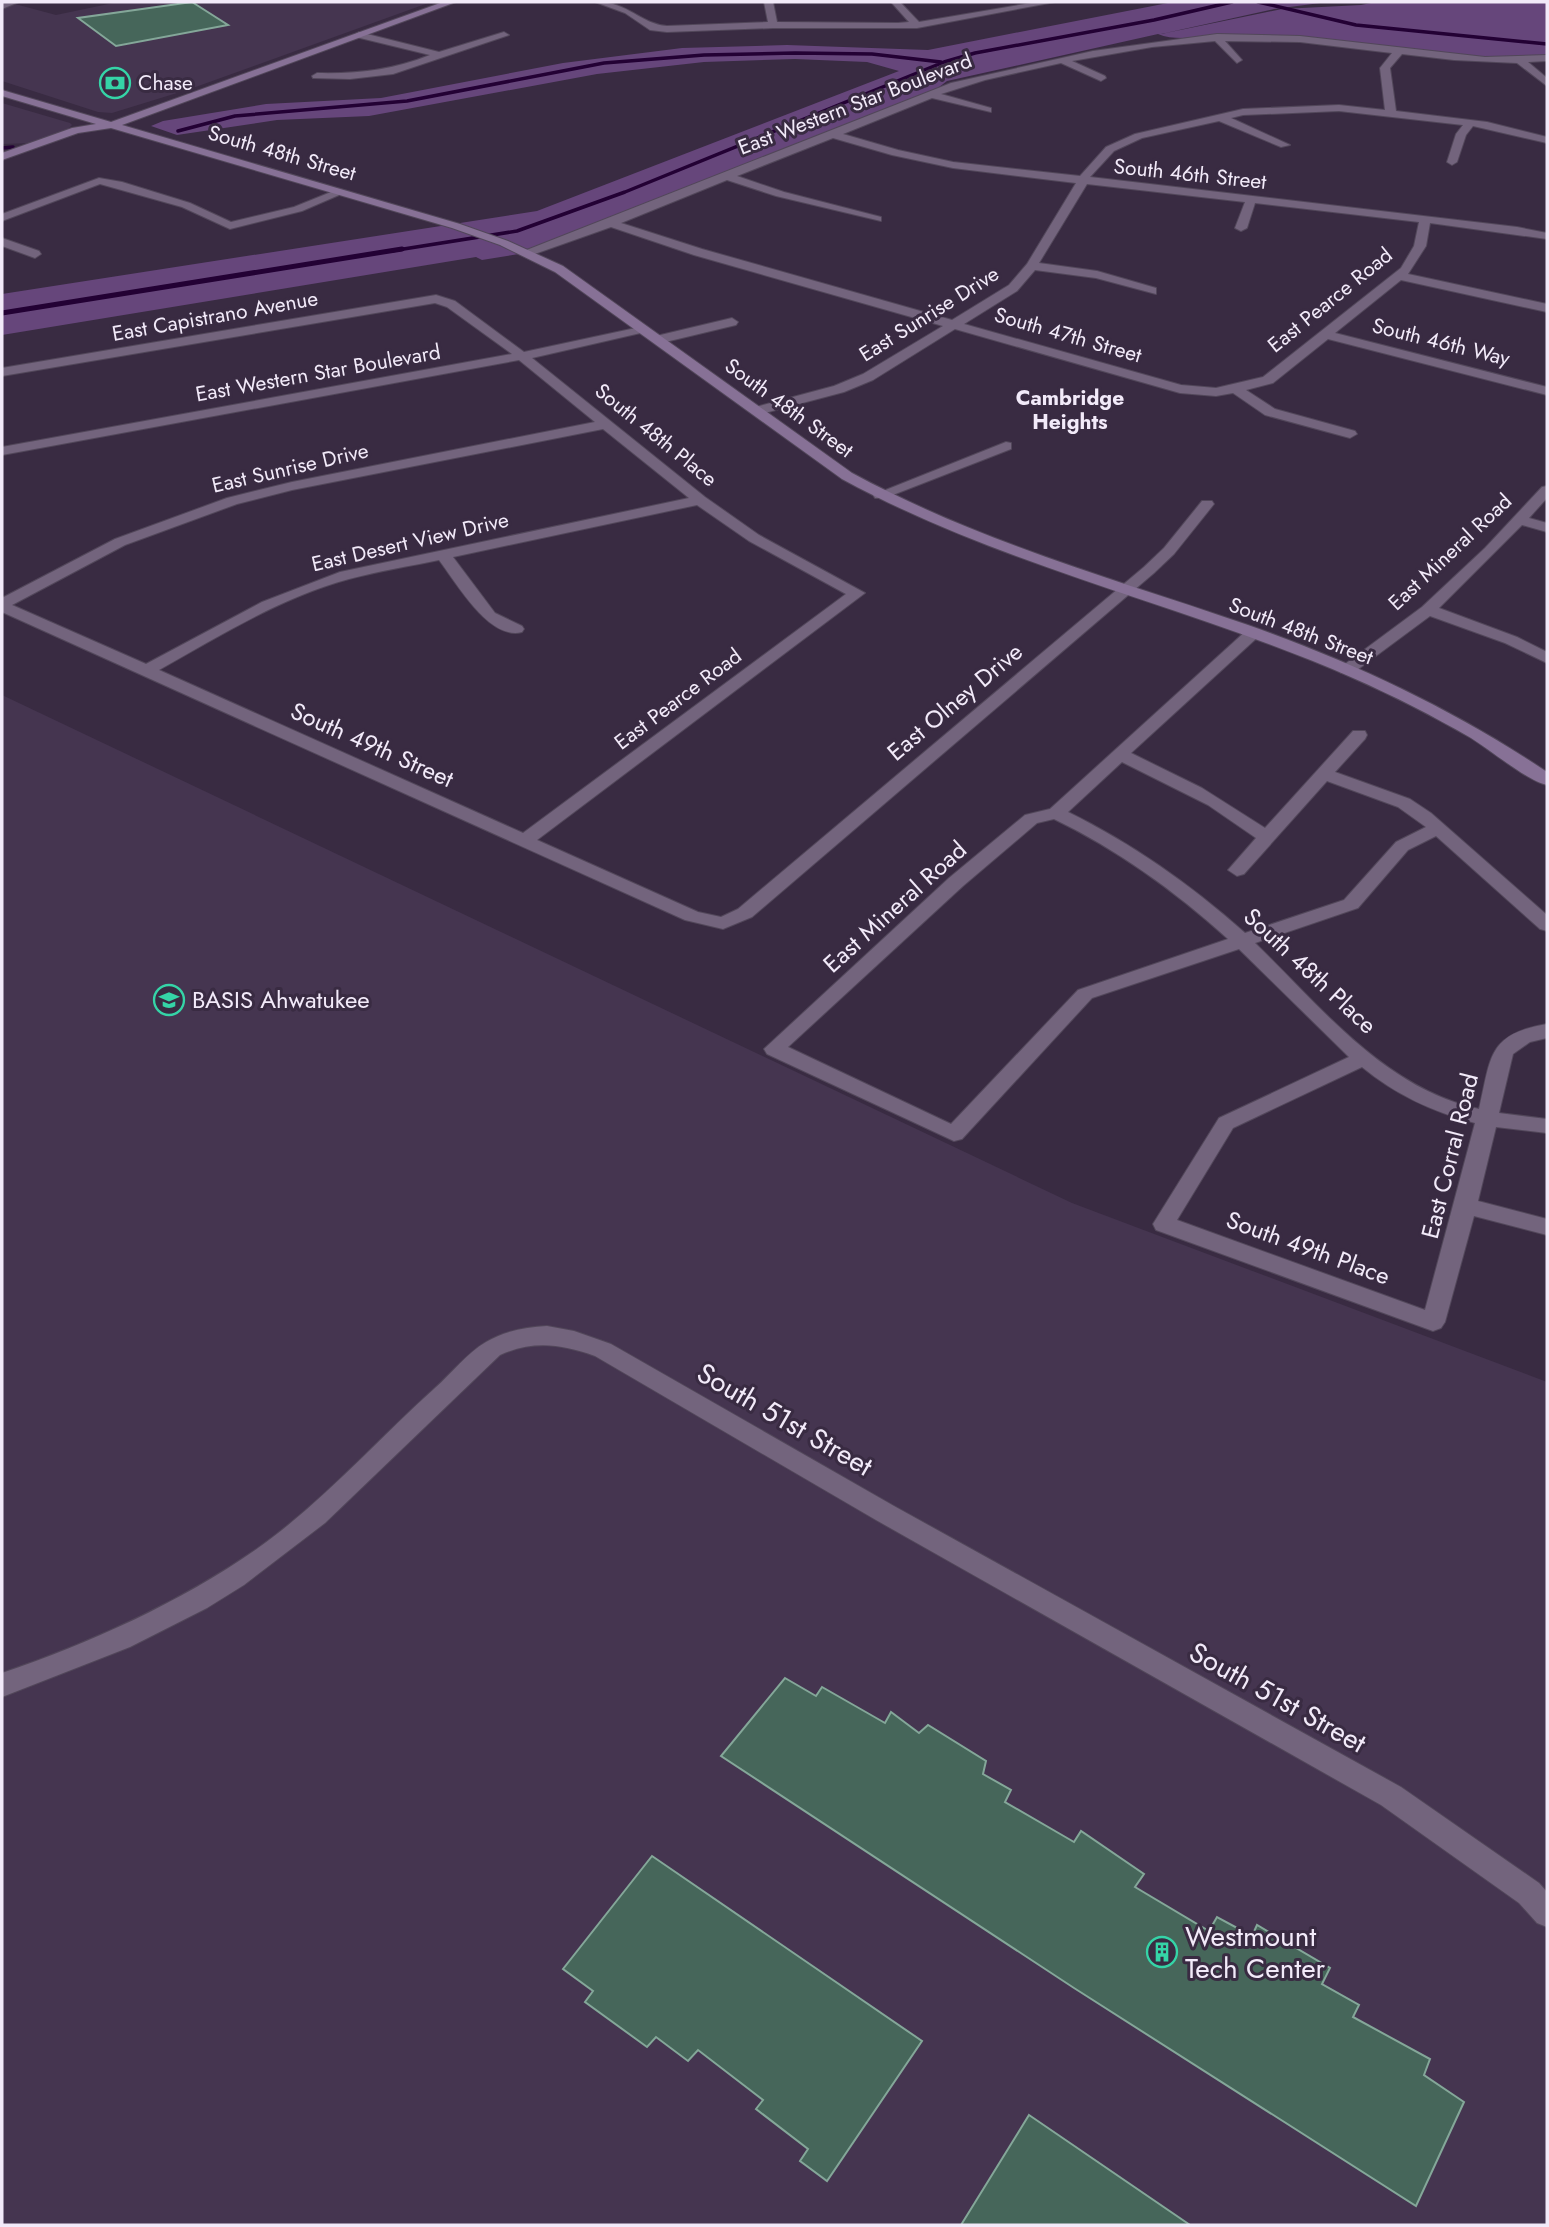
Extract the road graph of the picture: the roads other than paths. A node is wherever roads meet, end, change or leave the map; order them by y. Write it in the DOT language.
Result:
graph roads {
  1 [pos="14,2"];
  2 [pos="451,2"];
  3 [pos="600,2"];
  4 [pos="768,2"];
  5 [pos="895,2"];
  6 [pos="1050,2"];
  7 [pos="2,5"];
  8 [pos="773,24"];
  9 [pos="917,24"];
  10 [pos="359,35"];
  11 [pos="504,35"];
  12 [pos="1217,37"];
  13 [pos="1399,51"];
  14 [pos="440,55"];
  15 [pos="1547,58"];
  16 [pos="1061,60"];
  17 [pos="1237,60"];
  18 [pos="1521,61"];
  19 [pos="317,76"];
  20 [pos="1101,78"];
  21 [pos="1547,83"];
  22 [pos="2,93"];
  23 [pos="930,94"];
  24 [pos="987,110"];
  25 [pos="1391,113"];
  26 [pos="1220,117"];
  27 [pos="1470,123"];
  28 [pos="111,125"];
  29 [pos="832,134"];
  30 [pos="1547,140"];
  31 [pos="85,141"];
  32 [pos="1285,145"];
  33 [pos="2,157"];
  34 [pos="1452,162"];
  35 [pos="725,176"];
  36 [pos="1084,181"];
  37 [pos="340,192"];
  38 [pos="1251,200"];
  39 [pos="2,218"];
  40 [pos="877,219"];
  41 [pos="1425,219"];
  42 [pos="611,223"];
  43 [pos="1241,228"];
  44 [pos="1547,236"];
  45 [pos="2,242"];
  46 [pos="525,253"];
  47 [pos="35,254"];
  48 [pos="1032,266"];
  49 [pos="1399,276"];
  50 [pos="1152,291"];
  51 [pos="436,299"];
  52 [pos="1547,308"];
  53 [pos="732,322"];
  54 [pos="955,324"];
  55 [pos="641,329"];
  56 [pos="1325,334"];
  57 [pos="657,340"];
  58 [pos="522,356"];
  59 [pos="2,372"];
  60 [pos="1235,389"];
  61 [pos="1547,391"];
  62 [pos="757,411"];
  63 [pos="606,424"];
  64 [pos="1350,434"];
  65 [pos="1006,446"];
  66 [pos="2,451"];
  67 [pos="1547,490"];
  68 [pos="880,495"];
  69 [pos="700,500"];
  70 [pos="1206,505"];
  71 [pos="1519,520"];
  72 [pos="1547,528"];
  73 [pos="443,554"];
  74 [pos="1124,591"];
  75 [pos="857,593"];
  76 [pos="2,605"];
  77 [pos="1427,610"];
  78 [pos="516,629"];
  79 [pos="1252,633"];
  80 [pos="1547,658"];
  81 [pos="1347,670"];
  82 [pos="146,671"];
  83 [pos="1359,735"];
  84 [pos="1121,755"];
  85 [pos="1324,774"];
  86 [pos="1547,780"];
  87 [pos="1056,813"];
  88 [pos="1439,827"];
  89 [pos="1266,836"];
  90 [pos="525,841"];
  91 [pos="1237,870"];
  92 [pos="723,923"];
  93 [pos="1547,925"];
  94 [pos="1241,941"];
  95 [pos="1547,1031"];
  96 [pos="1365,1058"];
  97 [pos="1488,1118"];
  98 [pos="1547,1126"];
  99 [pos="1466,1206"];
  100 [pos="1547,1227"];
  101 [pos="1433,1322"];
  102 [pos="2,1685"];
  103 [pos="1547,1913"];
  1 -- 7 [label="street"];
  2 -- 10 [label="main road"];
  3 -- 8 [label="street"];
  4 -- 8 [label="street"];
  5 -- 9 [label="street"];
  6 -- 9 [label="street"];
  8 -- 9 [label="street"];
  10 -- 14 [label="street"];
  10 -- 28 [label="main road"];
  11 -- 14 [label="street"];
  12 -- 13 [label="street, East Western Star Boulevard"];
  12 -- 16 [label="street, East Western Star Boulevard"];
  12 -- 17 [label="street"];
  13 -- 18 [label="street, East Western Star Boulevard"];
  13 -- 25 [label="street"];
  14 -- 19 [label="street"];
  15 -- 18 [label="street, East Western Star Boulevard"];
  16 -- 20 [label="street"];
  16 -- 23 [label="street, East Western Star Boulevard"];
  18 -- 21 [label="street"];
  22 -- 28 [label="main road, South 48th Street"];
  23 -- 24 [label="street"];
  23 -- 29 [label="street, East Western Star Boulevard"];
  25 -- 26 [label="street, East Sunrise Drive"];
  25 -- 27 [label="street, East Sunrise Drive"];
  26 -- 32 [label="street"];
  26 -- 36 [label="street, East Sunrise Drive"];
  27 -- 30 [label="street, East Sunrise Drive"];
  27 -- 34 [label="street"];
  28 -- 31 [label="main road"];
  28 -- 33 [label="main road"];
  28 -- 37 [label="main road, South 48th Street"];
  29 -- 35 [label="street, East Western Star Boulevard"];
  29 -- 36 [label="street, South 46th Street"];
  35 -- 40 [label="street"];
  35 -- 42 [label="street, East Western Star Boulevard"];
  36 -- 38 [label="street, South 46th Street"];
  36 -- 48 [label="street, East Sunrise Drive"];
  37 -- 39 [label="street"];
  37 -- 46 [label="main road, South 48th Street"];
  38 -- 41 [label="street, South 46th Street"];
  38 -- 43 [label="street"];
  41 -- 44 [label="street, South 46th Street"];
  41 -- 49 [label="street, East Pearce Road"];
  42 -- 46 [label="street, East Western Star Boulevard"];
  42 -- 54 [label="street, South 47th Street"];
  45 -- 47 [label="street"];
  46 -- 55 [label="main road, South 48th Street"];
  48 -- 50 [label="street"];
  48 -- 54 [label="street, East Sunrise Drive"];
  49 -- 52 [label="street"];
  49 -- 56 [label="street, East Pearce Road"];
  51 -- 58 [label="street, South 48th Place"];
  51 -- 59 [label="street, East Capistrano Avenue"];
  53 -- 57 [label="street"];
  54 -- 60 [label="street, South 47th Street"];
  54 -- 62 [label="street, East Sunrise Drive"];
  55 -- 57 [label="main road, South 48th Street"];
  55 -- 58 [label="street, East Western Star Boulevard"];
  56 -- 60 [label="street, East Pearce Road"];
  56 -- 61 [label="street, South 46th Way"];
  57 -- 62 [label="main road, South 48th Street"];
  58 -- 63 [label="street, South 48th Place"];
  58 -- 66 [label="street, East Western Star Boulevard"];
  60 -- 64 [label="street"];
  62 -- 68 [label="main road, South 48th Street"];
  63 -- 69 [label="street, South 48th Place"];
  63 -- 76 [label="street, East Sunrise Drive"];
  65 -- 68 [label="street"];
  67 -- 71 [label="street, East Mineral Road"];
  68 -- 74 [label="main road, South 48th Street"];
  69 -- 73 [label="street, East Desert View Drive"];
  69 -- 75 [label="street, South 48th Place"];
  70 -- 74 [label="street, East Olney Drive"];
  71 -- 72 [label="street"];
  71 -- 77 [label="street, East Mineral Road"];
  73 -- 78 [label="street"];
  73 -- 82 [label="street, East Desert View Drive"];
  74 -- 79 [label="main road, South 48th Street"];
  74 -- 92 [label="street, East Olney Drive"];
  75 -- 90 [label="street, East Pearce Road"];
  76 -- 82 [label="street, South 49th Street"];
  77 -- 80 [label="street"];
  77 -- 81 [label="street, East Mineral Road"];
  79 -- 81 [label="main road, South 48th Street"];
  79 -- 84 [label="street"];
  81 -- 86 [label="main road, South 48th Street"];
  82 -- 90 [label="street, South 49th Street"];
  83 -- 85 [label="street"];
  84 -- 87 [label="street"];
  84 -- 89 [label="street"];
  85 -- 88 [label="street"];
  85 -- 89 [label="street"];
  87 -- 94 [label="street, South 48th Place"];
  87 -- 94 [label="street, East Mineral Road"];
  88 -- 93 [label="street"];
  88 -- 94 [label="street"];
  89 -- 91 [label="street"];
  90 -- 92 [label="street, South 49th Street"];
  94 -- 96 [label="street, South 48th Place"];
  95 -- 97 [label="street, East Corral Road"];
  96 -- 97 [label="street, South 48th Place"];
  96 -- 101 [label="street, South 49th Place"];
  97 -- 98 [label="street, South 48th Place"];
  97 -- 99 [label="street, East Corral Road"];
  99 -- 100 [label="street"];
  99 -- 101 [label="street, East Corral Road"];
  102 -- 103 [label="street, South 51st Street"];
}
